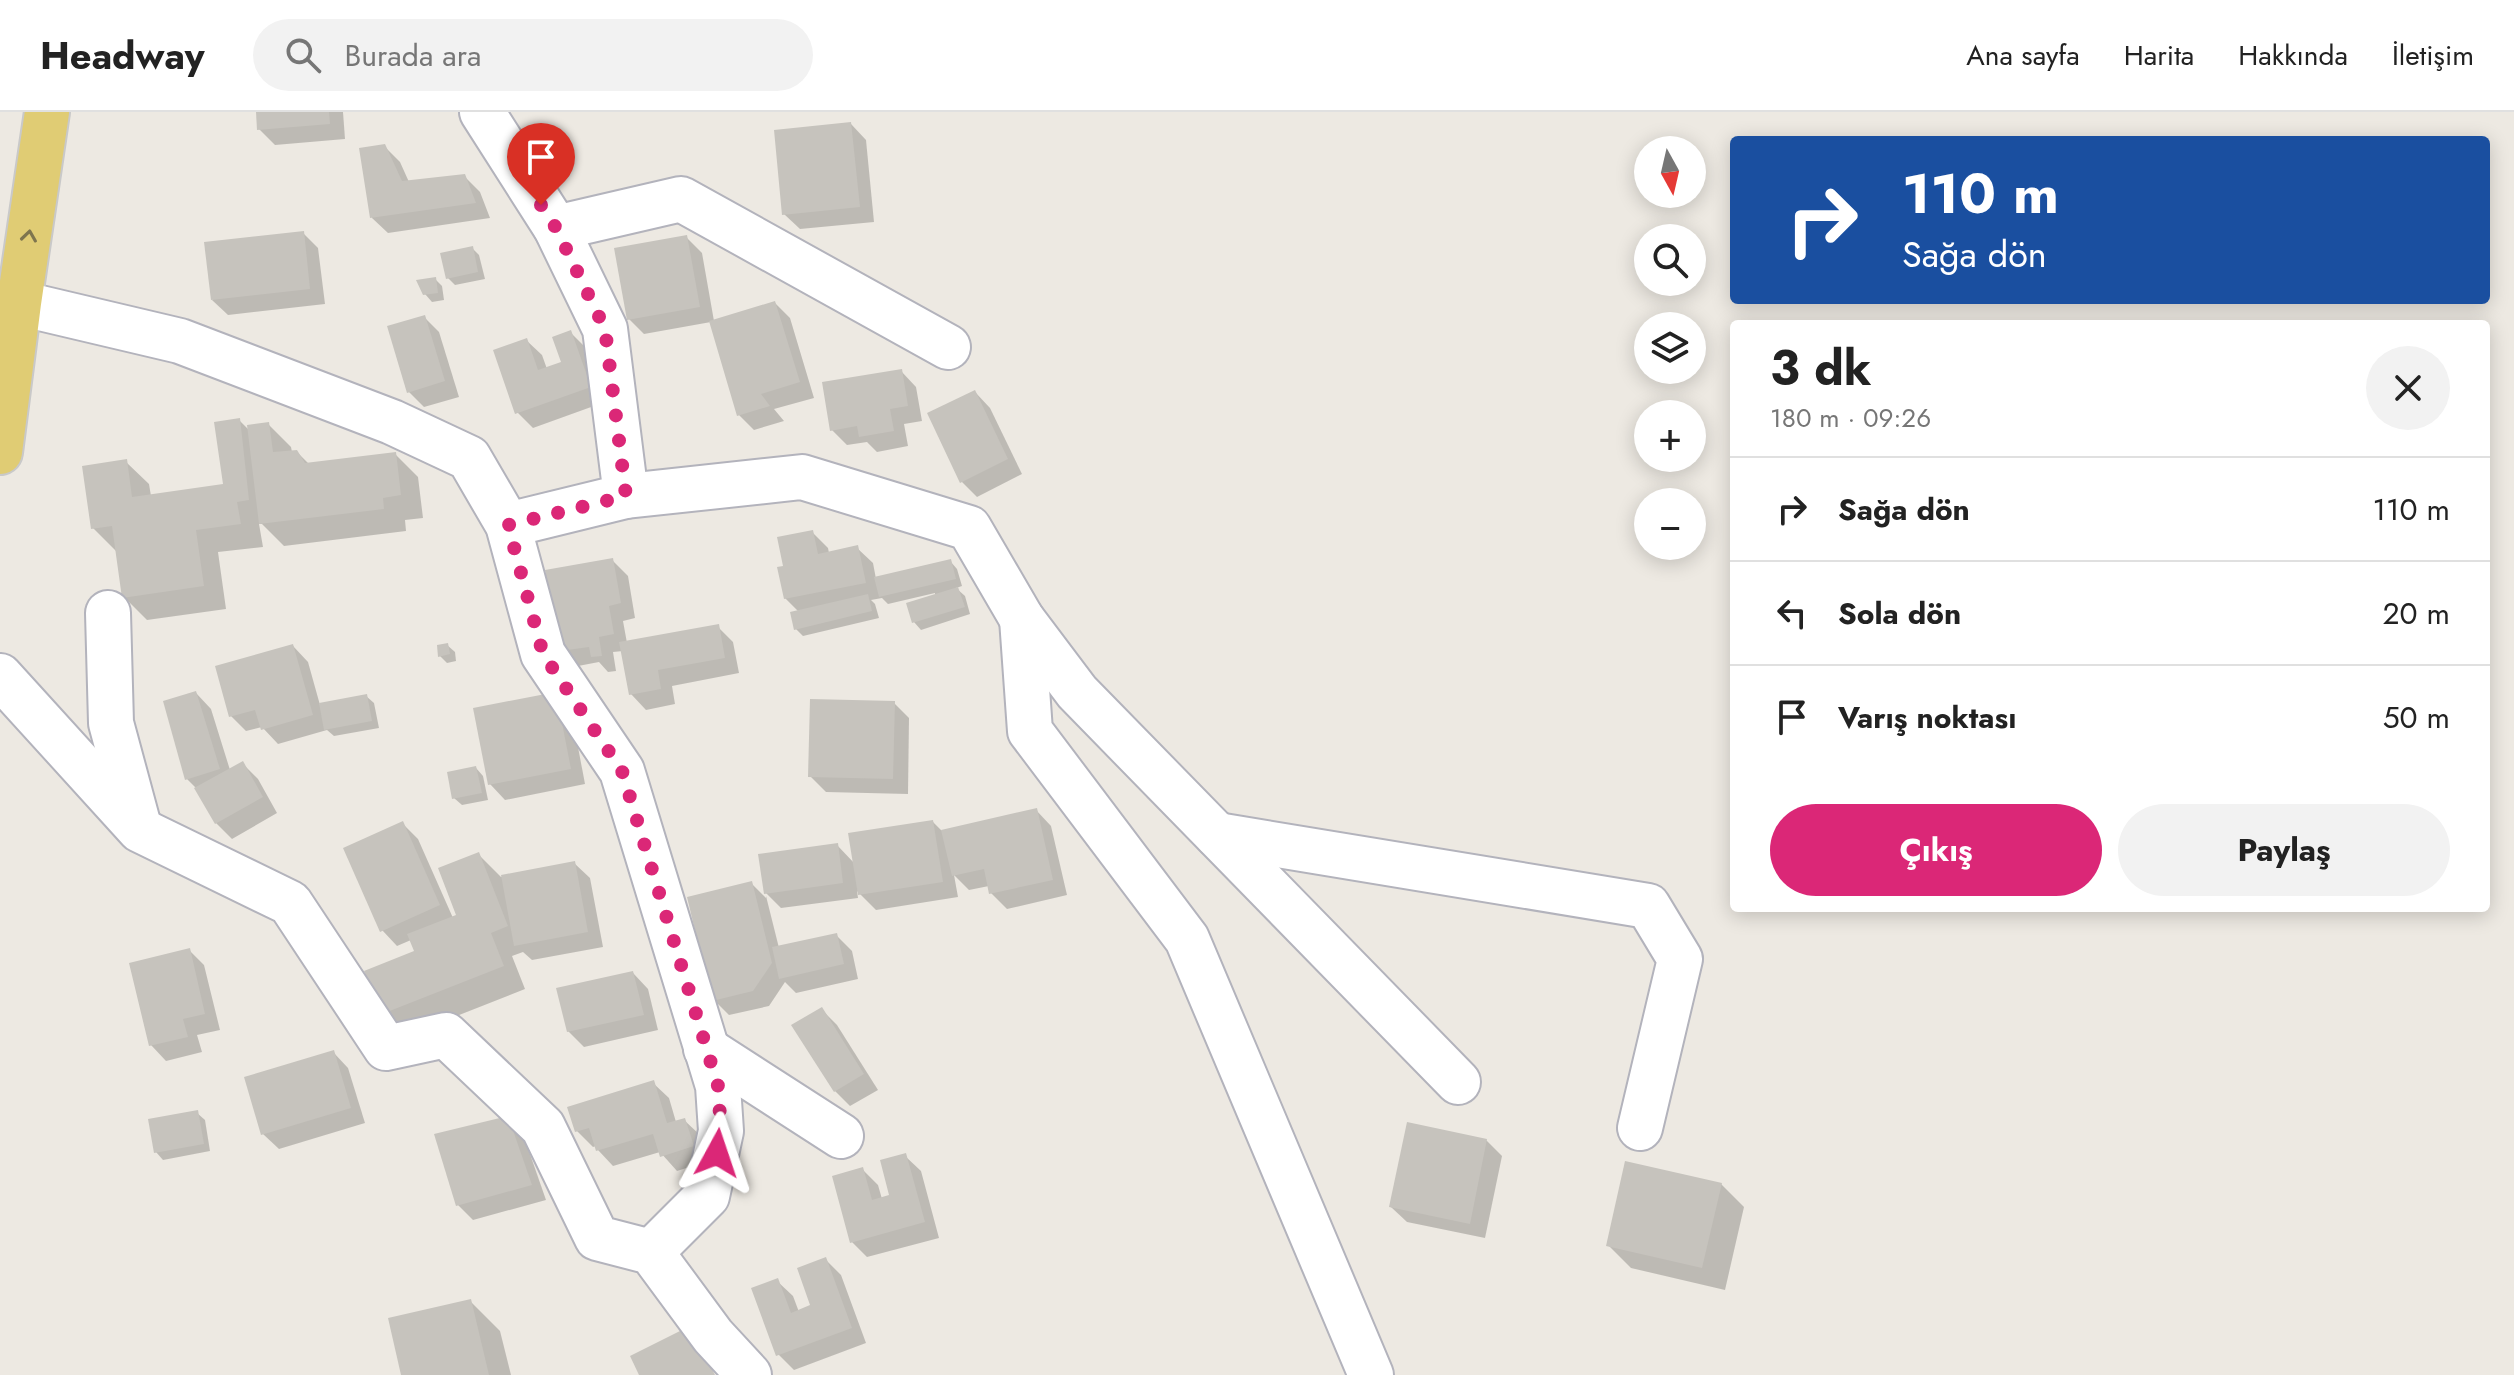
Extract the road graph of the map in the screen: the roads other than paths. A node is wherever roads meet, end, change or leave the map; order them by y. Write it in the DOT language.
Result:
graph roads {
  1 [pos="47,112"];
  2 [pos="482,112"];
  3 [pos="556,228"];
  4 [pos="19,303"];
  5 [pos="948,347"];
  6 [pos="0,452"];
  7 [pos="626,496"];
  8 [pos="508,525"];
  9 [pos="108,613"];
  10 [pos="1022,619"];
  11 [pos="0,676"];
  12 [pos="140,830"];
  13 [pos="1217,835"];
  14 [pos="706,1049"];
  15 [pos="1458,1082"];
  16 [pos="1640,1128"];
  17 [pos="841,1136"];
  18 [pos="651,1252"];
  19 [pos="749,1375"];
  20 [pos="1371,1375"];
  4 -- 1 [label="main road, one-way"];
  2 -- 3 [label="street"];
  3 -- 5 [label="street"];
  3 -- 7 [label="street"];
  4 -- 6 [label="main road"];
  4 -- 8 [label="street"];
  7 -- 8 [label="street"];
  7 -- 10 [label="street"];
  8 -- 14 [label="street"];
  9 -- 12 [label="street"];
  10 -- 13 [label="street"];
  10 -- 20 [label="street"];
  11 -- 12 [label="street"];
  12 -- 18 [label="street"];
  13 -- 15 [label="street"];
  13 -- 16 [label="street"];
  14 -- 17 [label="street"];
  14 -- 18 [label="street"];
  18 -- 19 [label="street"];
}
